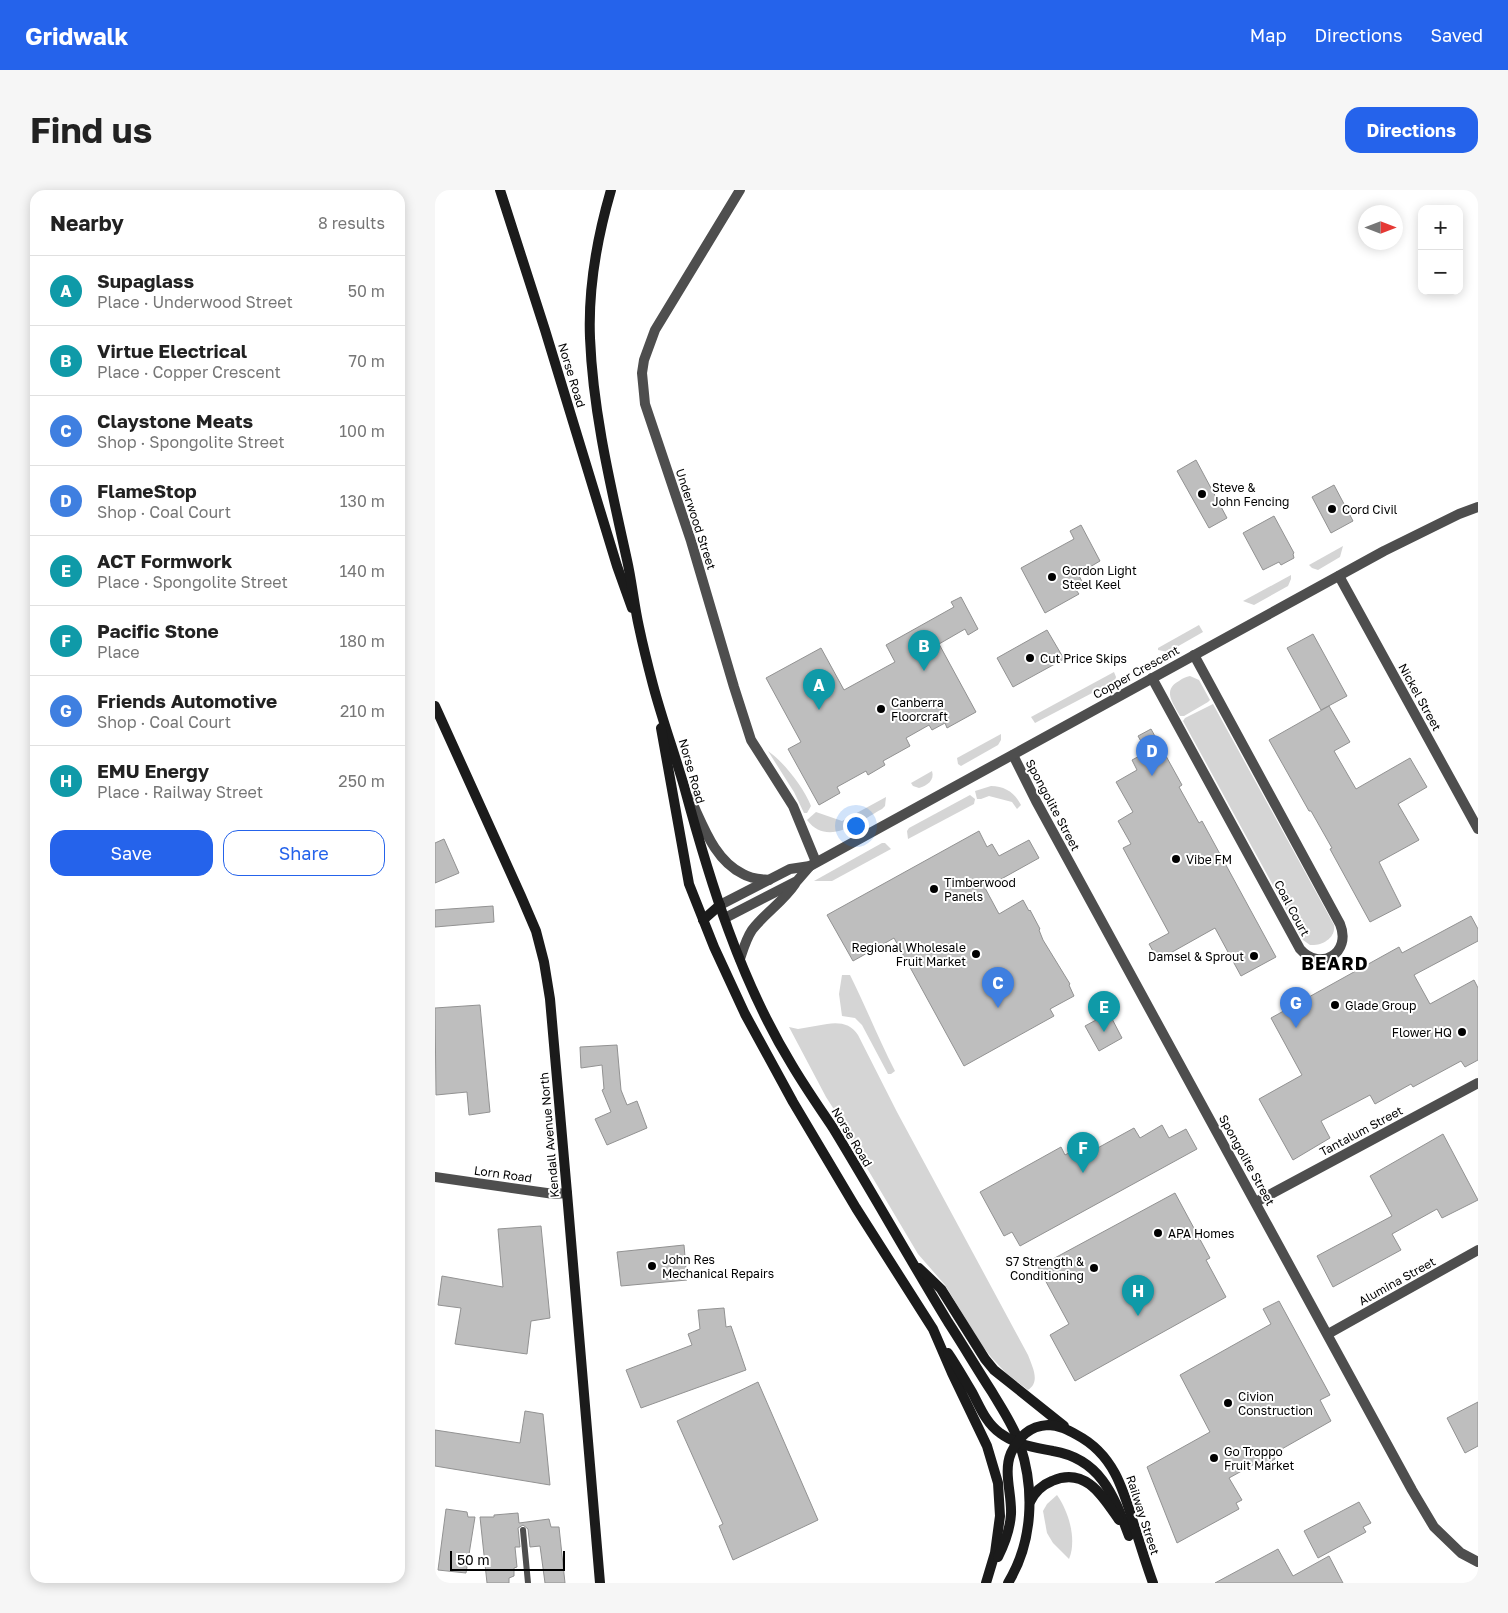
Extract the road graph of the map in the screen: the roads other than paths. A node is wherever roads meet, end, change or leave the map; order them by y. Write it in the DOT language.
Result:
graph roads {
  1 [pos="501,190"];
  2 [pos="611,190"];
  3 [pos="741,190"];
  4 [pos="1478,508"];
  5 [pos="1339,576"];
  6 [pos="638,625"];
  7 [pos="1194,655"];
  8 [pos="1152,678"];
  9 [pos="654,689"];
  10 [pos="435,706"];
  11 [pos="1013,755"];
  12 [pos="684,786"];
  13 [pos="1478,830"];
  14 [pos="813,864"];
  15 [pos="769,880"];
  16 [pos="797,881"];
  17 [pos="720,906"];
  18 [pos="725,918"];
  19 [pos="703,921"];
  20 [pos="740,959"];
  21 [pos="1478,1083"];
  22 [pos="435,1177"];
  23 [pos="567,1193"];
  24 [pos="1256,1202"];
  25 [pos="1478,1250"];
  26 [pos="912,1262"];
  27 [pos="933,1329"];
  28 [pos="1328,1334"];
  29 [pos="1071,1432"];
  30 [pos="1018,1443"];
  31 [pos="1030,1502"];
  32 [pos="523,1530"];
  33 [pos="1129,1536"];
  34 [pos="1478,1562"];
  35 [pos="1147,1569"];
  36 [pos="528,1583"];
  37 [pos="600,1583"];
  38 [pos="986,1583"];
  39 [pos="1008,1583"];
  40 [pos="1153,1583"];
  1 -- 6 [label="main road, Norse Road"];
  2 -- 6 [label="main road, Norse Road"];
  3 -- 14 [label="street, Underwood Street"];
  4 -- 5 [label="street, Copper Crescent"];
  5 -- 7 [label="street, Copper Crescent"];
  5 -- 13 [label="street, Nickel Street"];
  6 -- 9 [label="main road, Norse Road"];
  7 -- 8 [label="street, Copper Crescent"];
  7 -- 8 [label="street, Coal Court"];
  8 -- 11 [label="street, Copper Crescent"];
  9 -- 12 [label="main road, Norse Road"];
  9 -- 19 [label="main road, Norse Road"];
  10 -- 23 [label="main road, Kendall Avenue North"];
  11 -- 14 [label="street, Copper Crescent"];
  11 -- 24 [label="street, Spongolite Street"];
  12 -- 15 [label="street"];
  12 -- 17 [label="main road, Norse Road"];
  14 -- 15 [label="street, Copper Crescent"];
  14 -- 16 [label="street, Copper Crescent"];
  15 -- 17 [label="street, Copper Crescent"];
  16 -- 18 [label="street, Copper Crescent"];
  16 -- 20 [label="street"];
  17 -- 18 [label="main road, Norse Road"];
  17 -- 19 [label="main road"];
  18 -- 19 [label="main road"];
  18 -- 20 [label="main road, Norse Road"];
  19 -- 27 [label="main road, Norse Road"];
  20 -- 26 [label="main road, Norse Road"];
  21 -- 24 [label="street, Tantalum Street"];
  22 -- 23 [label="street, Lorn Road"];
  23 -- 37 [label="main road, Kendall Avenue North"];
  24 -- 28 [label="street, Spongolite Street"];
  25 -- 28 [label="street, Alumina Street"];
  26 -- 29 [label="main road"];
  26 -- 30 [label="main road, Norse Road"];
  27 -- 30 [label="main road, Railway Street"];
  27 -- 38 [label="main road, Norse Road"];
  28 -- 34 [label="street, Spongolite Street"];
  29 -- 30 [label="main road, Railway Street"];
  29 -- 35 [label="main road, Railway Street"];
  30 -- 31 [label="main road, Norse Road"];
  30 -- 33 [label="main road, Railway Street"];
  30 -- 38 [label="main road"];
  31 -- 33 [label="main road, Railway Street"];
  31 -- 39 [label="main road, Norse Road"];
  32 -- 36 [label="lane"];
  33 -- 35 [label="main road, Railway Street"];
  35 -- 40 [label="main road, Railway Street"];
}
